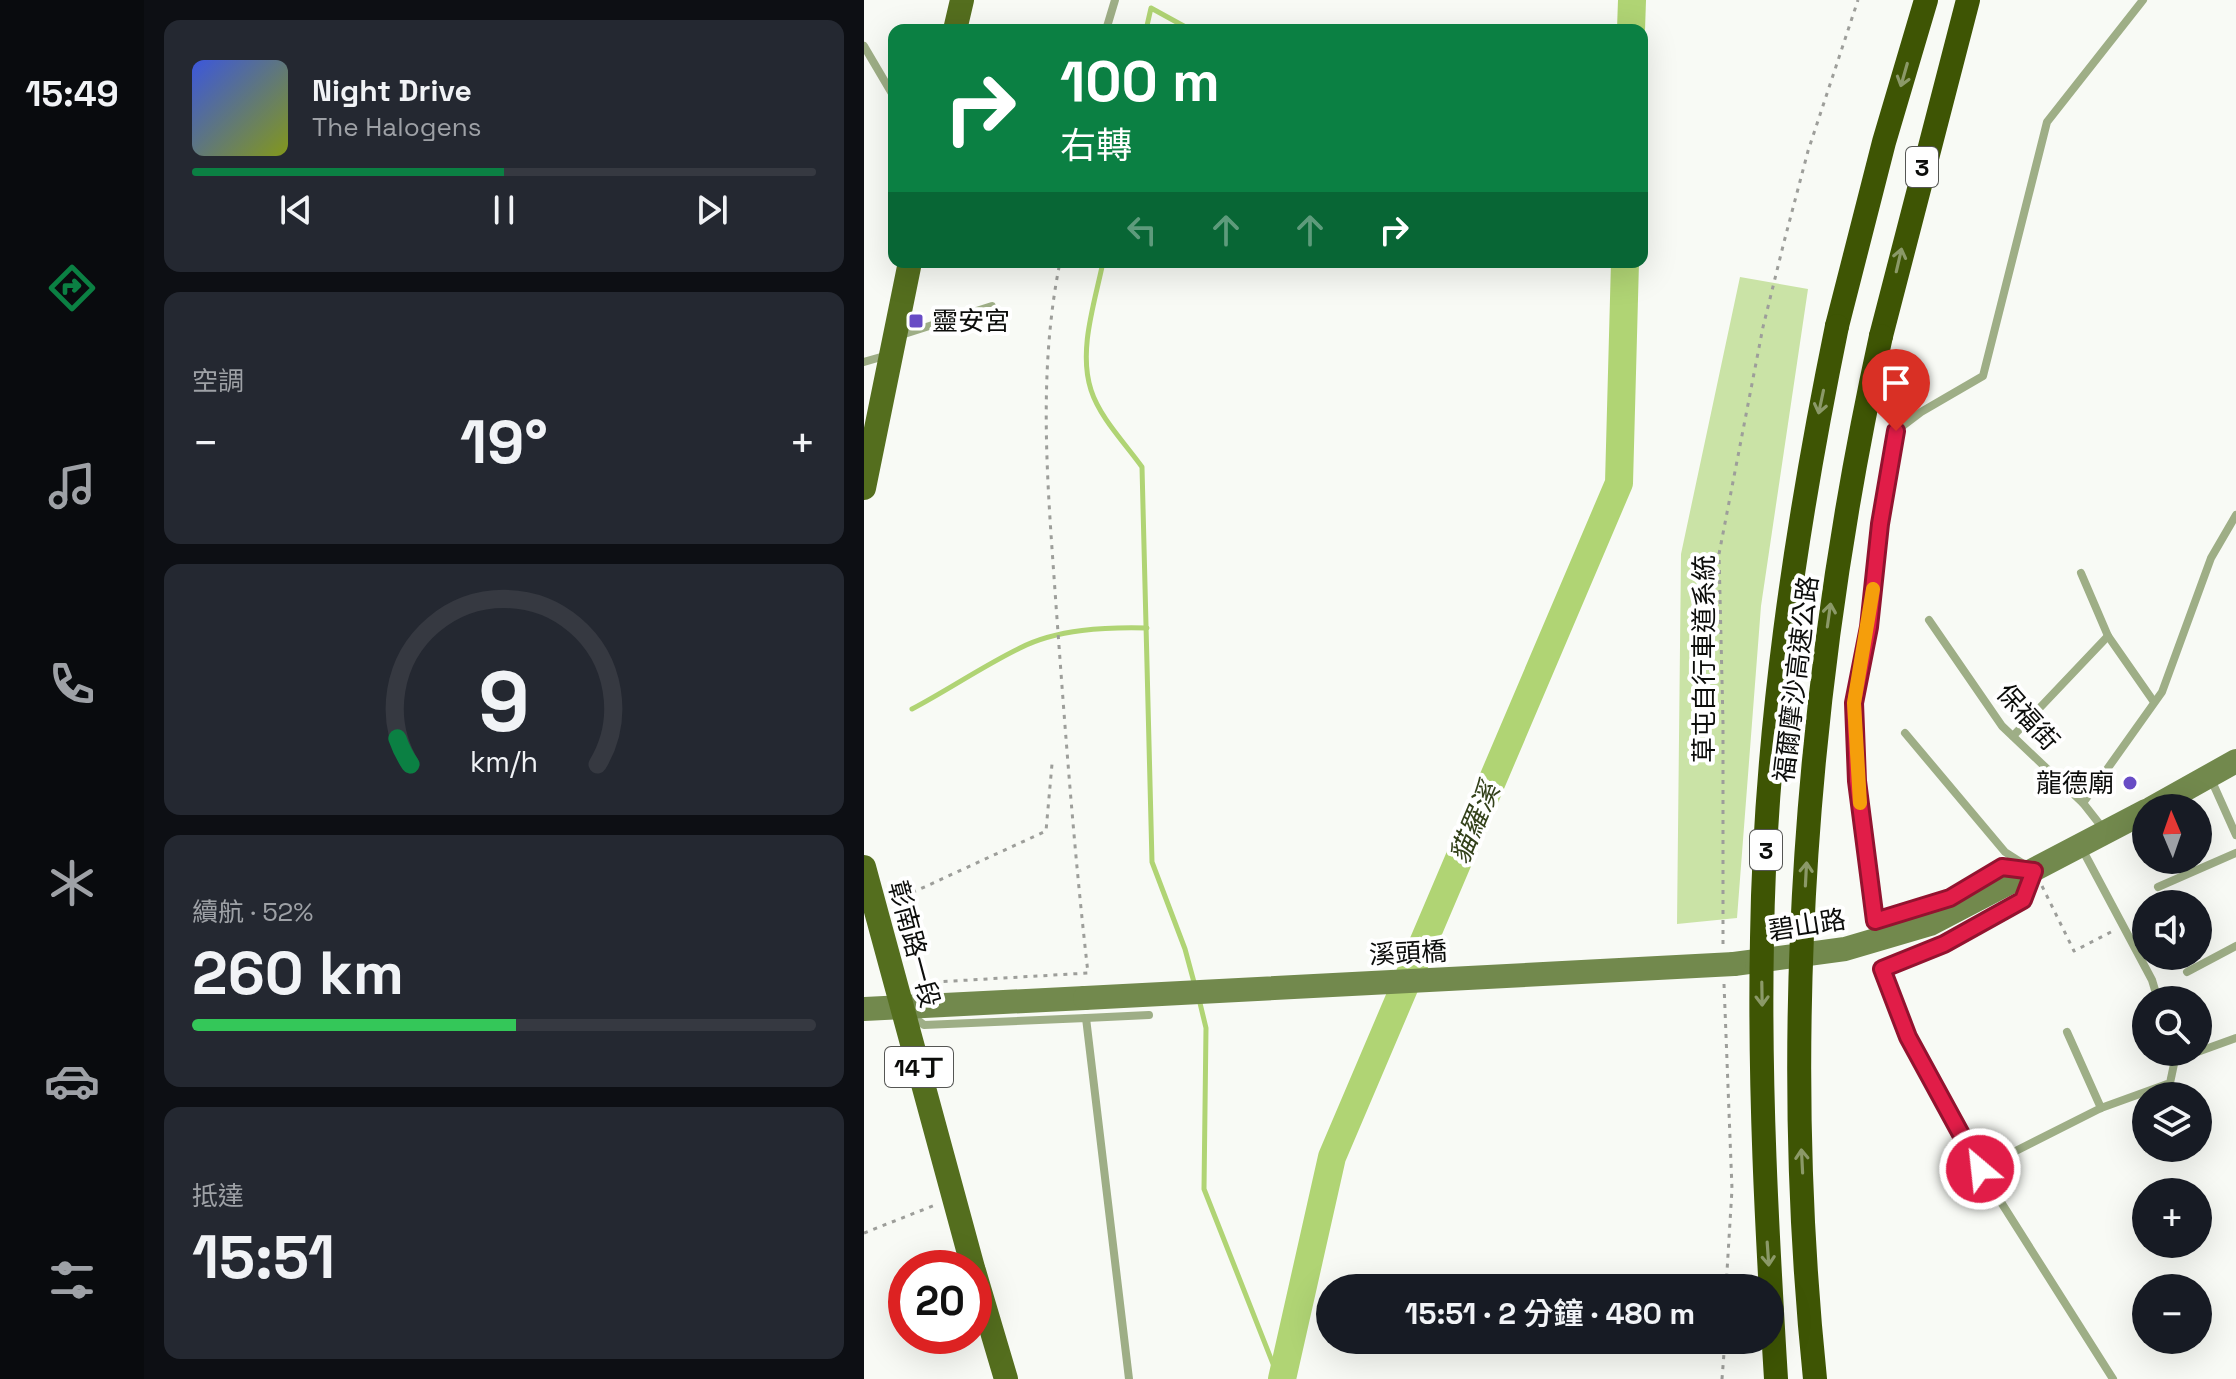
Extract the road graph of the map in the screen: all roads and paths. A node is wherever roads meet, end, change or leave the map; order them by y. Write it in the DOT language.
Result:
graph roads {
  1 [pos="962,0"];
  2 [pos="1115,0"];
  3 [pos="1858,0"];
  4 [pos="1926,0"];
  5 [pos="1968,0"];
  6 [pos="2143,0"];
  7 [pos="956,24"];
  8 [pos="1108,24"];
  9 [pos="864,46"];
  10 [pos="888,87"];
  11 [pos="909,268"];
  12 [pos="1059,268"];
  13 [pos="992,306"];
  14 [pos="894,345"];
  15 [pos="864,362"];
  16 [pos="864,488"];
  17 [pos="2236,515"];
  18 [pos="2081,573"];
  19 [pos="1929,620"];
  20 [pos="2108,636"];
  21 [pos="2154,702"];
  22 [pos="1905,733"];
  23 [pos="2013,736"];
  24 [pos="2236,761"];
  25 [pos="1052,764"];
  26 [pos="2210,776"];
  27 [pos="2177,794"];
  28 [pos="2083,803"];
  29 [pos="2132,819"];
  30 [pos="2106,833"];
  31 [pos="2236,835"];
  32 [pos="2081,847"];
  33 [pos="2236,853"];
  34 [pos="864,867"];
  35 [pos="2034,871"];
  36 [pos="2158,887"];
  37 [pos="876,909"];
  38 [pos="2123,926"];
  39 [pos="2236,946"];
  40 [pos="1727,963"];
  41 [pos="2187,972"];
  42 [pos="2154,986"];
  43 [pos="1085,1008"];
  44 [pos="864,1009"];
  45 [pos="904,1010"];
  46 [pos="1149,1015"];
  47 [pos="2067,1032"];
  48 [pos="2236,1038"];
  49 [pos="2212,1047"];
  50 [pos="2174,1066"];
  51 [pos="2101,1108"];
  52 [pos="1980,1169"];
  53 [pos="952,1198"];
  54 [pos="864,1233"];
  55 [pos="968,1250"];
  56 [pos="1727,1274"];
  57 [pos="992,1331"];
  58 [pos="1724,1354"];
  59 [pos="1006,1379"];
  60 [pos="1129,1379"];
  61 [pos="1722,1379"];
  62 [pos="1776,1379"];
  63 [pos="1815,1379"];
  64 [pos="2113,1379"];
  1 -- 7 [label="main road"];
  2 -- 8 [label="lane"];
  3 -- 40 [label="path, 草屯自行車道系統"];
  4 -- 62 [label="highway, 福爾摩沙高速公路 / 3, one-way, bridge"];
  63 -- 5 [label="highway, 福爾摩沙高速公路 / 3, one-way, bridge"];
  6 -- 35 [label="lane"];
  9 -- 10 [label="lane"];
  11 -- 14 [label="main road"];
  12 -- 45 [label="path"];
  13 -- 14 [label="lane"];
  14 -- 15 [label="lane"];
  14 -- 16 [label="main road"];
  17 -- 21 [label="lane"];
  18 -- 20 [label="lane"];
  19 -- 23 [label="lane, 保福街"];
  20 -- 21 [label="lane"];
  20 -- 23 [label="lane"];
  21 -- 28 [label="lane"];
  22 -- 35 [label="lane"];
  23 -- 28 [label="lane, 保福街"];
  24 -- 26 [label="main road"];
  25 -- 37 [label="path"];
  26 -- 27 [label="main road"];
  26 -- 31 [label="lane"];
  28 -- 30 [label="lane, 保福街"];
  29 -- 30 [label="main road, 碧山路"];
  30 -- 32 [label="main road, 碧山路"];
  32 -- 35 [label="main road, 碧山路"];
  32 -- 38 [label="lane"];
  33 -- 36 [label="lane"];
  34 -- 37 [label="main road, 彰南路一段 / 14丁"];
  35 -- 38 [label="path"];
  35 -- 40 [label="main road, 碧山路"];
  35 -- 52 [label="lane"];
  37 -- 45 [label="main road, 彰南路一段 / 14丁"];
  38 -- 42 [label="lane"];
  39 -- 41 [label="lane"];
  40 -- 43 [label="main road, 溪頭橋, bridge"];
  40 -- 56 [label="path, 草屯自行車道系統"];
  43 -- 45 [label="main road, 溪頭橋"];
  43 -- 46 [label="lane"];
  43 -- 60 [label="lane"];
  44 -- 45 [label="main road, 溪頭橋"];
  45 -- 53 [label="main road, 彰南路一段 / 14丁"];
  47 -- 51 [label="lane"];
  48 -- 49 [label="lane"];
  50 -- 51 [label="lane"];
  51 -- 52 [label="lane"];
  52 -- 64 [label="lane"];
  53 -- 54 [label="path"];
  53 -- 55 [label="main road, 彰南路一段 / 14丁"];
  57 -- 59 [label="main road, 彰南路一段 / 14丁"];
  58 -- 61 [label="path"];
}
